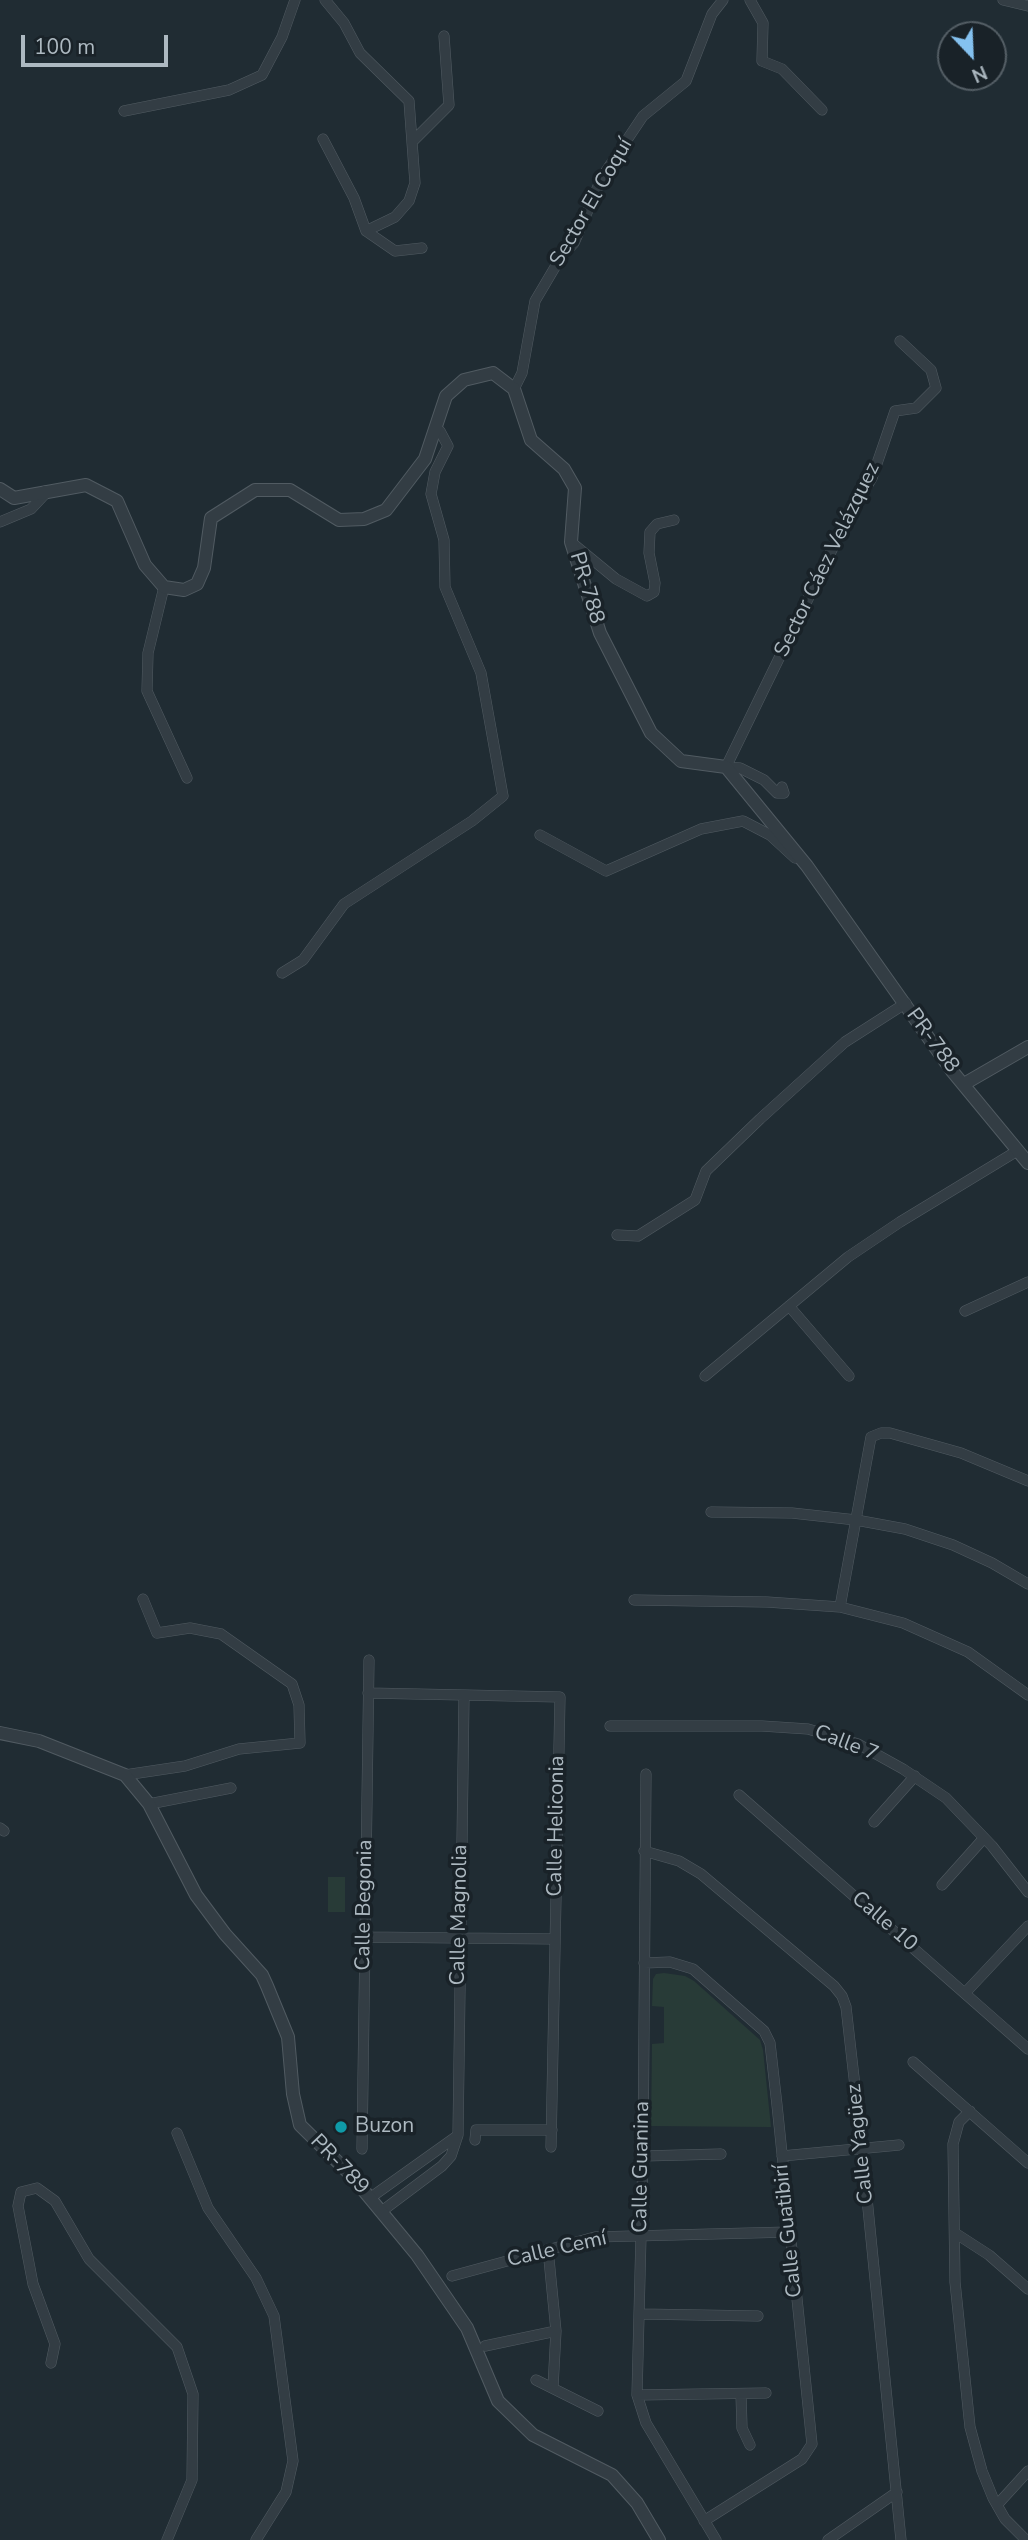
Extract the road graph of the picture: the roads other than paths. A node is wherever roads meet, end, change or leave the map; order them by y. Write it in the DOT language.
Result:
graph roads {
  1 [pos="295,0"];
  2 [pos="325,0"];
  3 [pos="723,0"];
  4 [pos="750,0"];
  5 [pos="1003,0"];
  6 [pos="1028,6"];
  7 [pos="444,36"];
  8 [pos="822,110"];
  9 [pos="124,111"];
  10 [pos="323,139"];
  11 [pos="413,141"];
  12 [pos="366,231"];
  13 [pos="422,248"];
  14 [pos="900,341"];
  15 [pos="514,389"];
  16 [pos="436,430"];
  17 [pos="0,489"];
  18 [pos="45,491"];
  19 [pos="674,520"];
  20 [pos="0,522"];
  21 [pos="571,542"];
  22 [pos="164,587"];
  23 [pos="726,767"];
  24 [pos="187,778"];
  25 [pos="782,787"];
  26 [pos="540,835"];
  27 [pos="807,866"];
  28 [pos="282,973"];
  29 [pos="905,1003"];
  30 [pos="1028,1047"];
  31 [pos="964,1084"];
  32 [pos="1017,1151"];
  33 [pos="1028,1163"];
  34 [pos="617,1235"];
  35 [pos="1028,1282"];
  36 [pos="789,1306"];
  37 [pos="965,1311"];
  38 [pos="705,1376"];
  39 [pos="849,1376"];
  40 [pos="1028,1481"];
  41 [pos="712,1512"];
  42 [pos="856,1520"];
  43 [pos="1028,1584"];
  44 [pos="143,1599"];
  45 [pos="634,1600"];
  46 [pos="841,1607"];
  47 [pos="369,1660"];
  48 [pos="368,1693"];
  49 [pos="1028,1695"];
  50 [pos="464,1696"];
  51 [pos="610,1726"];
  52 [pos="0,1733"];
  53 [pos="646,1774"];
  54 [pos="125,1775"];
  55 [pos="915,1776"];
  56 [pos="231,1788"];
  57 [pos="739,1795"];
  58 [pos="149,1804"];
  59 [pos="874,1822"];
  60 [pos="984,1838"];
  61 [pos="644,1852"];
  62 [pos="942,1885"];
  63 [pos="1028,1892"];
  64 [pos="1028,1926"];
  65 [pos="364,1937"];
  66 [pos="459,1937"];
  67 [pos="555,1939"];
  68 [pos="644,1963"];
  69 [pos="964,1993"];
  70 [pos="1028,2049"];
  71 [pos="913,2062"];
  72 [pos="970,2112"];
  73 [pos="552,2130"];
  74 [pos="177,2133"];
  75 [pos="458,2135"];
  76 [pos="475,2140"];
  77 [pos="899,2145"];
  78 [pos="551,2147"];
  79 [pos="862,2148"];
  80 [pos="362,2149"];
  81 [pos="721,2154"];
  82 [pos="643,2156"];
  83 [pos="782,2156"];
  84 [pos="1028,2163"];
  85 [pos="370,2197"];
  86 [pos="382,2211"];
  87 [pos="789,2232"];
  88 [pos="955,2233"];
  89 [pos="641,2236"];
  90 [pos="548,2249"];
  91 [pos="452,2276"];
  92 [pos="1028,2289"];
  93 [pos="640,2315"];
  94 [pos="758,2316"];
  95 [pos="556,2331"];
  96 [pos="485,2346"];
  97 [pos="51,2363"];
  98 [pos="536,2380"];
  99 [pos="553,2387"];
  100 [pos="766,2393"];
  101 [pos="741,2394"];
  102 [pos="637,2395"];
  103 [pos="598,2411"];
  104 [pos="750,2445"];
  105 [pos="1028,2471"];
  106 [pos="897,2492"];
  107 [pos="997,2505"];
  108 [pos="704,2521"];
  109 [pos="167,2540"];
  110 [pos="257,2540"];
  111 [pos="659,2540"];
  112 [pos="716,2540"];
  113 [pos="828,2540"];
  114 [pos="901,2540"];
  115 [pos="1026,2540"];
  1 -- 9 [label="street"];
  2 -- 11 [label="street"];
  3 -- 15 [label="street, Sector El Coquí"];
  4 -- 8 [label="street"];
  5 -- 6 [label="street"];
  7 -- 11 [label="street"];
  10 -- 12 [label="street"];
  11 -- 12 [label="street"];
  12 -- 13 [label="street"];
  14 -- 23 [label="street, Sector Cáez Velázquez"];
  15 -- 16 [label="street"];
  15 -- 21 [label="street, PR-788 / PR-788"];
  16 -- 22 [label="street"];
  16 -- 28 [label="street"];
  17 -- 18 [label="street"];
  18 -- 20 [label="street"];
  18 -- 22 [label="street"];
  19 -- 21 [label="street"];
  21 -- 23 [label="street, PR-788 / PR-788"];
  22 -- 24 [label="street"];
  23 -- 25 [label="street"];
  23 -- 27 [label="street, PR-788 / PR-788"];
  26 -- 27 [label="street"];
  27 -- 29 [label="street, PR-788 / PR-788"];
  29 -- 31 [label="street, PR-788 / PR-788"];
  29 -- 34 [label="street"];
  30 -- 31 [label="street"];
  31 -- 32 [label="street, PR-788 / PR-788"];
  32 -- 33 [label="street, PR-788 / PR-788"];
  32 -- 36 [label="street"];
  35 -- 37 [label="street"];
  36 -- 38 [label="street"];
  36 -- 39 [label="street"];
  40 -- 42 [label="street"];
  41 -- 42 [label="street"];
  42 -- 43 [label="street"];
  42 -- 46 [label="street"];
  44 -- 54 [label="street"];
  45 -- 46 [label="street"];
  46 -- 49 [label="street"];
  47 -- 48 [label="street, Calle Begonia"];
  48 -- 50 [label="street, Calle Heliconia"];
  48 -- 65 [label="street, Calle Begonia"];
  50 -- 66 [label="street, Calle Magnolia"];
  50 -- 67 [label="street, Calle Heliconia"];
  51 -- 55 [label="street, Calle 7"];
  52 -- 54 [label="street, PR-789 / PR-789"];
  53 -- 61 [label="street, Calle Guanina"];
  54 -- 58 [label="street, PR-789 / PR-789"];
  55 -- 59 [label="street"];
  55 -- 60 [label="street, Calle 7"];
  56 -- 58 [label="street"];
  57 -- 69 [label="street, Calle 10"];
  58 -- 85 [label="street, PR-789 / PR-789"];
  60 -- 62 [label="street"];
  60 -- 63 [label="street, Calle 7"];
  61 -- 68 [label="street, Calle Guanina"];
  61 -- 79 [label="street, Calle Yagüez"];
  64 -- 69 [label="street"];
  65 -- 66 [label="street"];
  65 -- 80 [label="street, Calle Begonia"];
  66 -- 67 [label="street"];
  66 -- 75 [label="street, Calle Magnolia"];
  67 -- 73 [label="street, Calle Heliconia"];
  68 -- 82 [label="street, Calle Guanina"];
  68 -- 83 [label="street, Calle Guatibirí"];
  69 -- 70 [label="street, Calle 10"];
  71 -- 72 [label="street"];
  72 -- 84 [label="street"];
  72 -- 88 [label="street"];
  73 -- 76 [label="street"];
  73 -- 78 [label="street, Calle Heliconia"];
  74 -- 110 [label="street"];
  75 -- 85 [label="street"];
  75 -- 86 [label="street, Calle Magnolia"];
  77 -- 79 [label="street"];
  79 -- 83 [label="street"];
  79 -- 106 [label="street, Calle Yagüez"];
  81 -- 82 [label="street"];
  82 -- 89 [label="street, Calle Guanina"];
  83 -- 87 [label="street, Calle Guatibirí"];
  85 -- 86 [label="street, PR-789 / PR-789"];
  86 -- 111 [label="street, PR-789 / PR-789"];
  87 -- 89 [label="street, Calle Cemí"];
  87 -- 108 [label="street, Calle Guatibirí"];
  88 -- 92 [label="street"];
  88 -- 107 [label="street"];
  89 -- 90 [label="street, Calle Cemí"];
  89 -- 93 [label="street, Calle Guanina"];
  90 -- 91 [label="street, Calle Cemí"];
  90 -- 95 [label="street"];
  93 -- 94 [label="street"];
  93 -- 102 [label="street, Calle Guanina"];
  95 -- 96 [label="street"];
  95 -- 99 [label="street"];
  97 -- 109 [label="street"];
  98 -- 99 [label="street"];
  99 -- 103 [label="street"];
  100 -- 101 [label="street"];
  101 -- 102 [label="street"];
  101 -- 104 [label="street"];
  102 -- 108 [label="street, Calle Guanina"];
  105 -- 107 [label="street"];
  106 -- 113 [label="street"];
  106 -- 114 [label="street, Calle Yagüez"];
  107 -- 115 [label="street"];
  108 -- 112 [label="street, Calle Guanina"];
}
